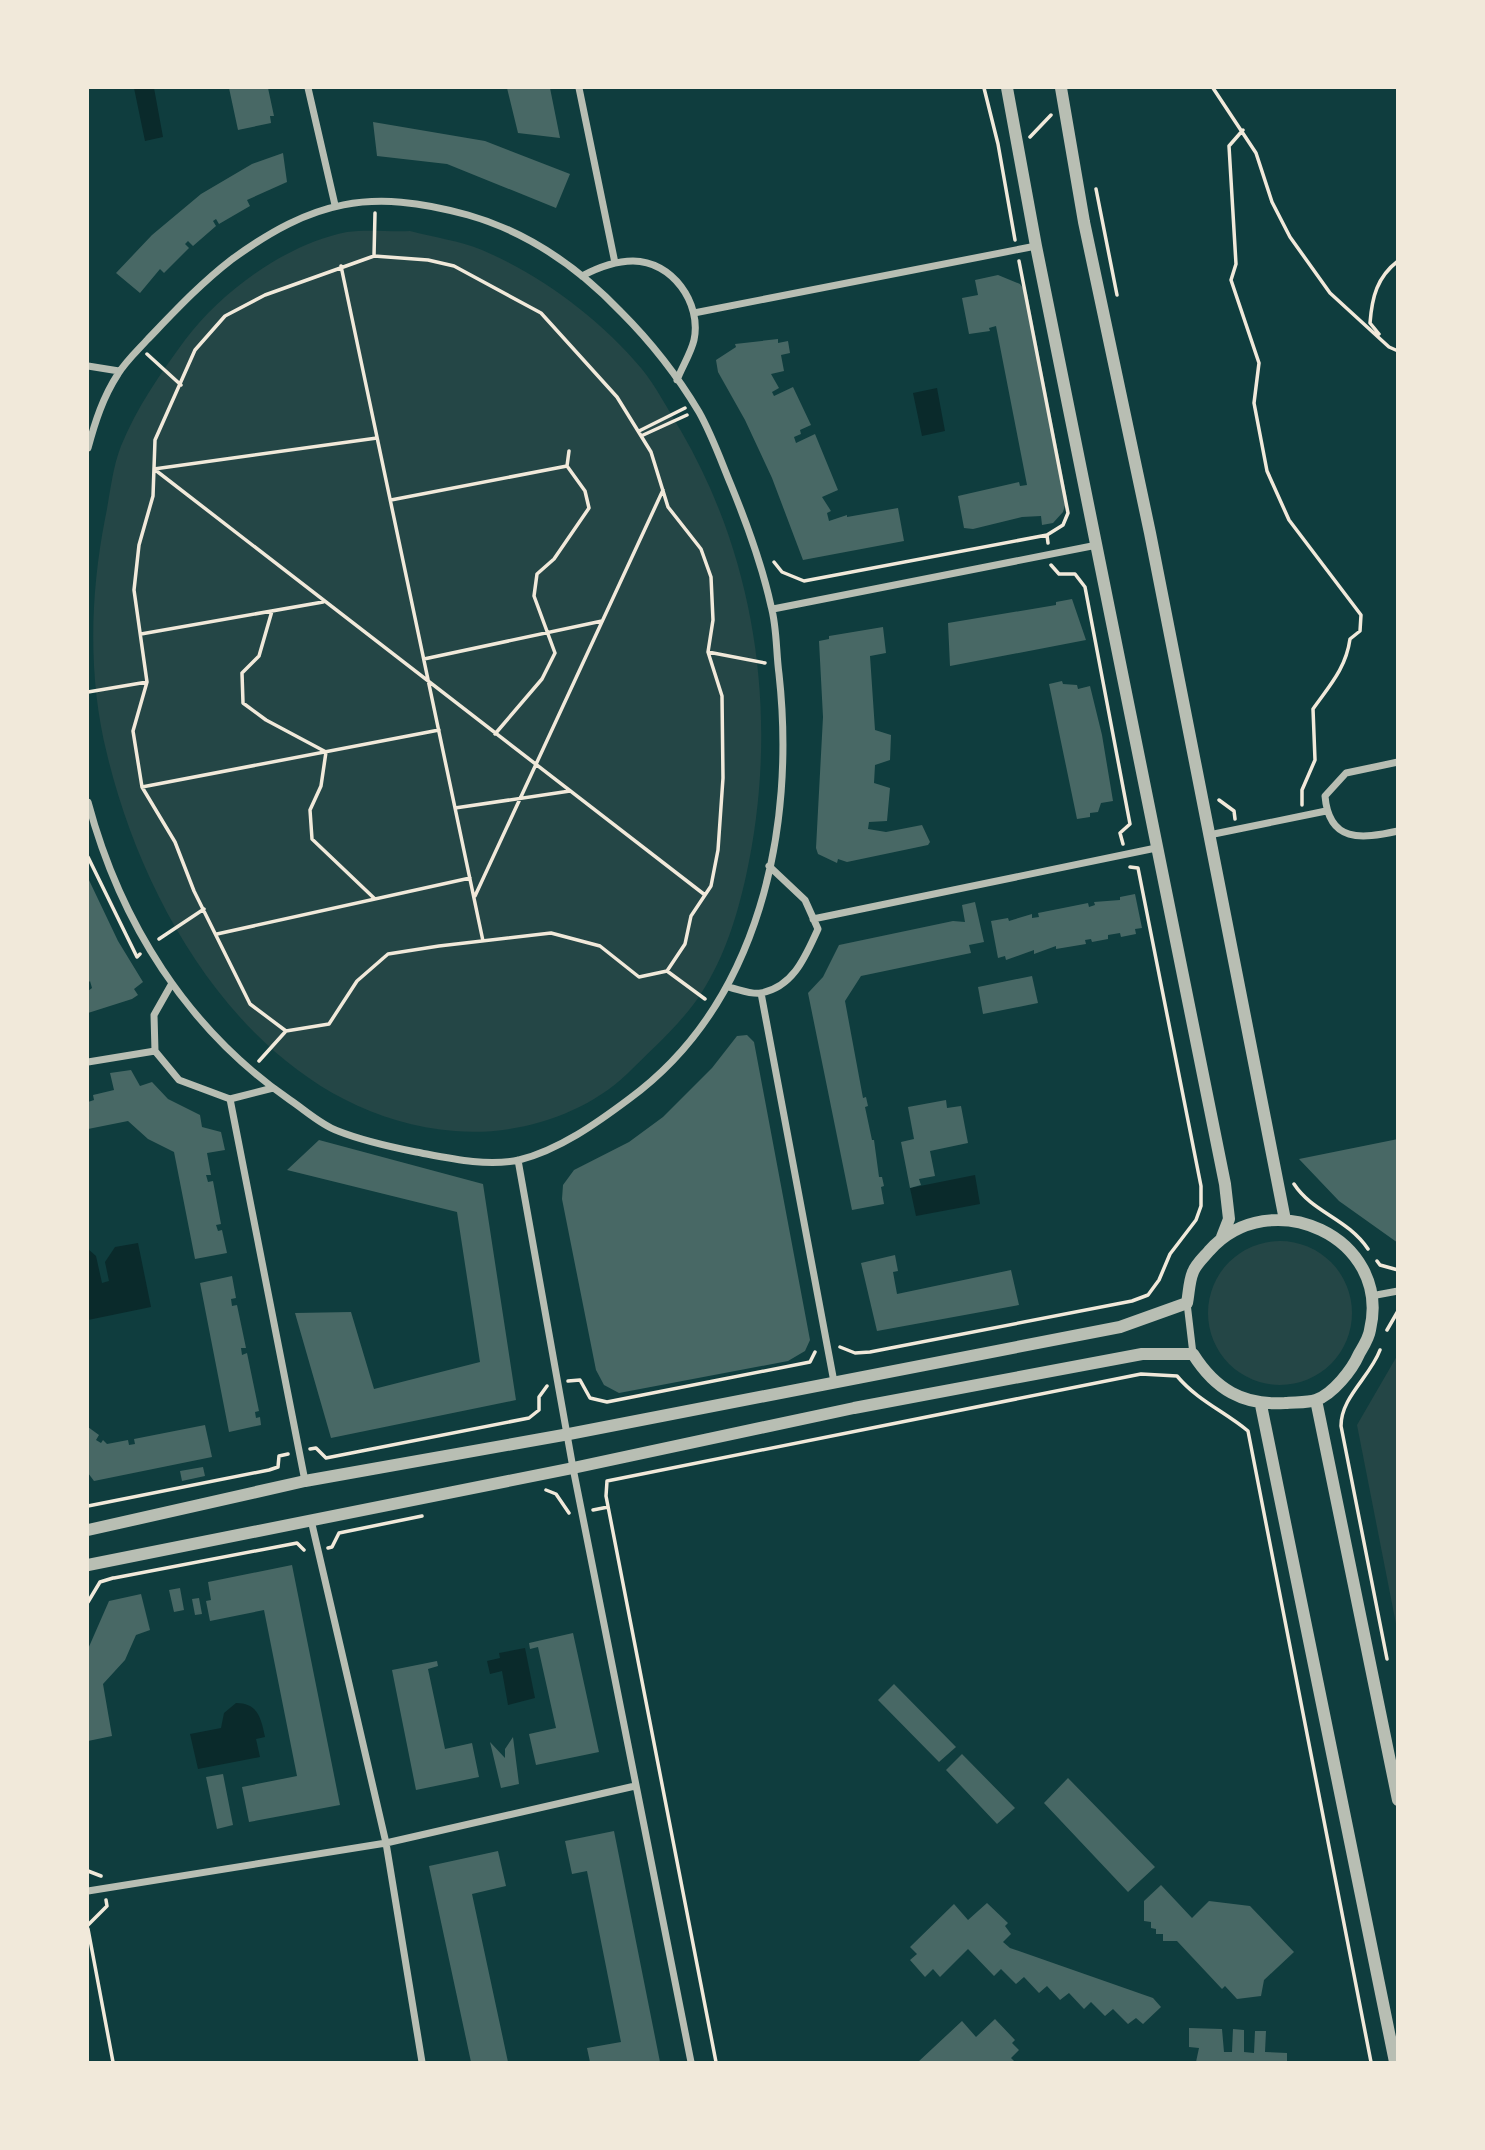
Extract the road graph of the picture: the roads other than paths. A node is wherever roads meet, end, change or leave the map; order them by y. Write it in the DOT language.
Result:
graph roads {
  1 [pos="308,88"];
  2 [pos="579,88"];
  3 [pos="1007,88"];
  4 [pos="1061,88"];
  5 [pos="335,205"];
  6 [pos="1035,246"];
  7 [pos="615,263"];
  8 [pos="582,276"];
  9 [pos="694,313"];
  10 [pos="88,366"];
  11 [pos="119,371"];
  12 [pos="677,380"];
  13 [pos="88,448"];
  14 [pos="1097,545"];
  15 [pos="773,610"];
  16 [pos="1398,762"];
  17 [pos="88,802"];
  18 [pos="1326,811"];
  19 [pos="1398,831"];
  20 [pos="1209,835"];
  21 [pos="1156,848"];
  22 [pos="769,866"];
  23 [pos="813,919"];
  24 [pos="171,985"];
  25 [pos="729,987"];
  26 [pos="761,993"];
  27 [pos="155,1051"];
  28 [pos="88,1062"];
  29 [pos="273,1088"];
  30 [pos="230,1099"];
  31 [pos="518,1160"];
  32 [pos="1285,1220"];
  33 [pos="1222,1237"];
  34 [pos="1398,1291"];
  35 [pos="1371,1296"];
  36 [pos="1187,1303"];
  37 [pos="1193,1354"];
  38 [pos="834,1381"];
  39 [pos="1316,1400"];
  40 [pos="1261,1405"];
  41 [pos="569,1434"];
  42 [pos="573,1468"];
  43 [pos="305,1480"];
  44 [pos="311,1520"];
  45 [pos="88,1530"];
  46 [pos="88,1565"];
  47 [pos="635,1786"];
  48 [pos="1398,1800"];
  49 [pos="386,1843"];
  50 [pos="88,1891"];
  51 [pos="422,2063"];
  52 [pos="691,2063"];
  53 [pos="1395,2063"];
  1 -- 5 [label="street"];
  2 -- 7 [label="street"];
  3 -- 6 [label="street"];
  4 -- 20 [label="street"];
  5 -- 8 [label="street"];
  5 -- 11 [label="street"];
  6 -- 9 [label="street"];
  6 -- 14 [label="street"];
  7 -- 8 [label="street"];
  7 -- 9 [label="street"];
  8 -- 12 [label="street"];
  9 -- 12 [label="street"];
  10 -- 11 [label="street"];
  11 -- 13 [label="street"];
  12 -- 15 [label="street"];
  14 -- 15 [label="street"];
  14 -- 21 [label="street"];
  15 -- 22 [label="street"];
  16 -- 18 [label="street"];
  17 -- 24 [label="street"];
  18 -- 19 [label="street"];
  18 -- 20 [label="street"];
  20 -- 32 [label="street"];
  21 -- 23 [label="street"];
  21 -- 33 [label="street"];
  22 -- 23 [label="street"];
  22 -- 25 [label="street"];
  23 -- 26 [label="street"];
  24 -- 27 [label="street"];
  24 -- 29 [label="street"];
  25 -- 26 [label="street"];
  25 -- 31 [label="street"];
  26 -- 38 [label="street"];
  27 -- 28 [label="street"];
  27 -- 30 [label="street"];
  29 -- 30 [label="street"];
  29 -- 31 [label="street"];
  30 -- 43 [label="street"];
  31 -- 41 [label="street"];
  32 -- 33 [label="street"];
  32 -- 35 [label="street"];
  33 -- 36 [label="street"];
  34 -- 35 [label="street"];
  35 -- 39 [label="street"];
  36 -- 37 [label="street"];
  36 -- 38 [label="street"];
  37 -- 40 [label="street"];
  37 -- 42 [label="street"];
  38 -- 41 [label="street"];
  39 -- 40 [label="street"];
  39 -- 48 [label="street"];
  40 -- 53 [label="street"];
  41 -- 42 [label="street"];
  41 -- 43 [label="street"];
  42 -- 44 [label="street"];
  42 -- 47 [label="street"];
  43 -- 45 [label="street"];
  44 -- 46 [label="street"];
  44 -- 49 [label="street"];
  47 -- 49 [label="street"];
  47 -- 52 [label="street"];
  49 -- 50 [label="street"];
  49 -- 51 [label="street"];
}
